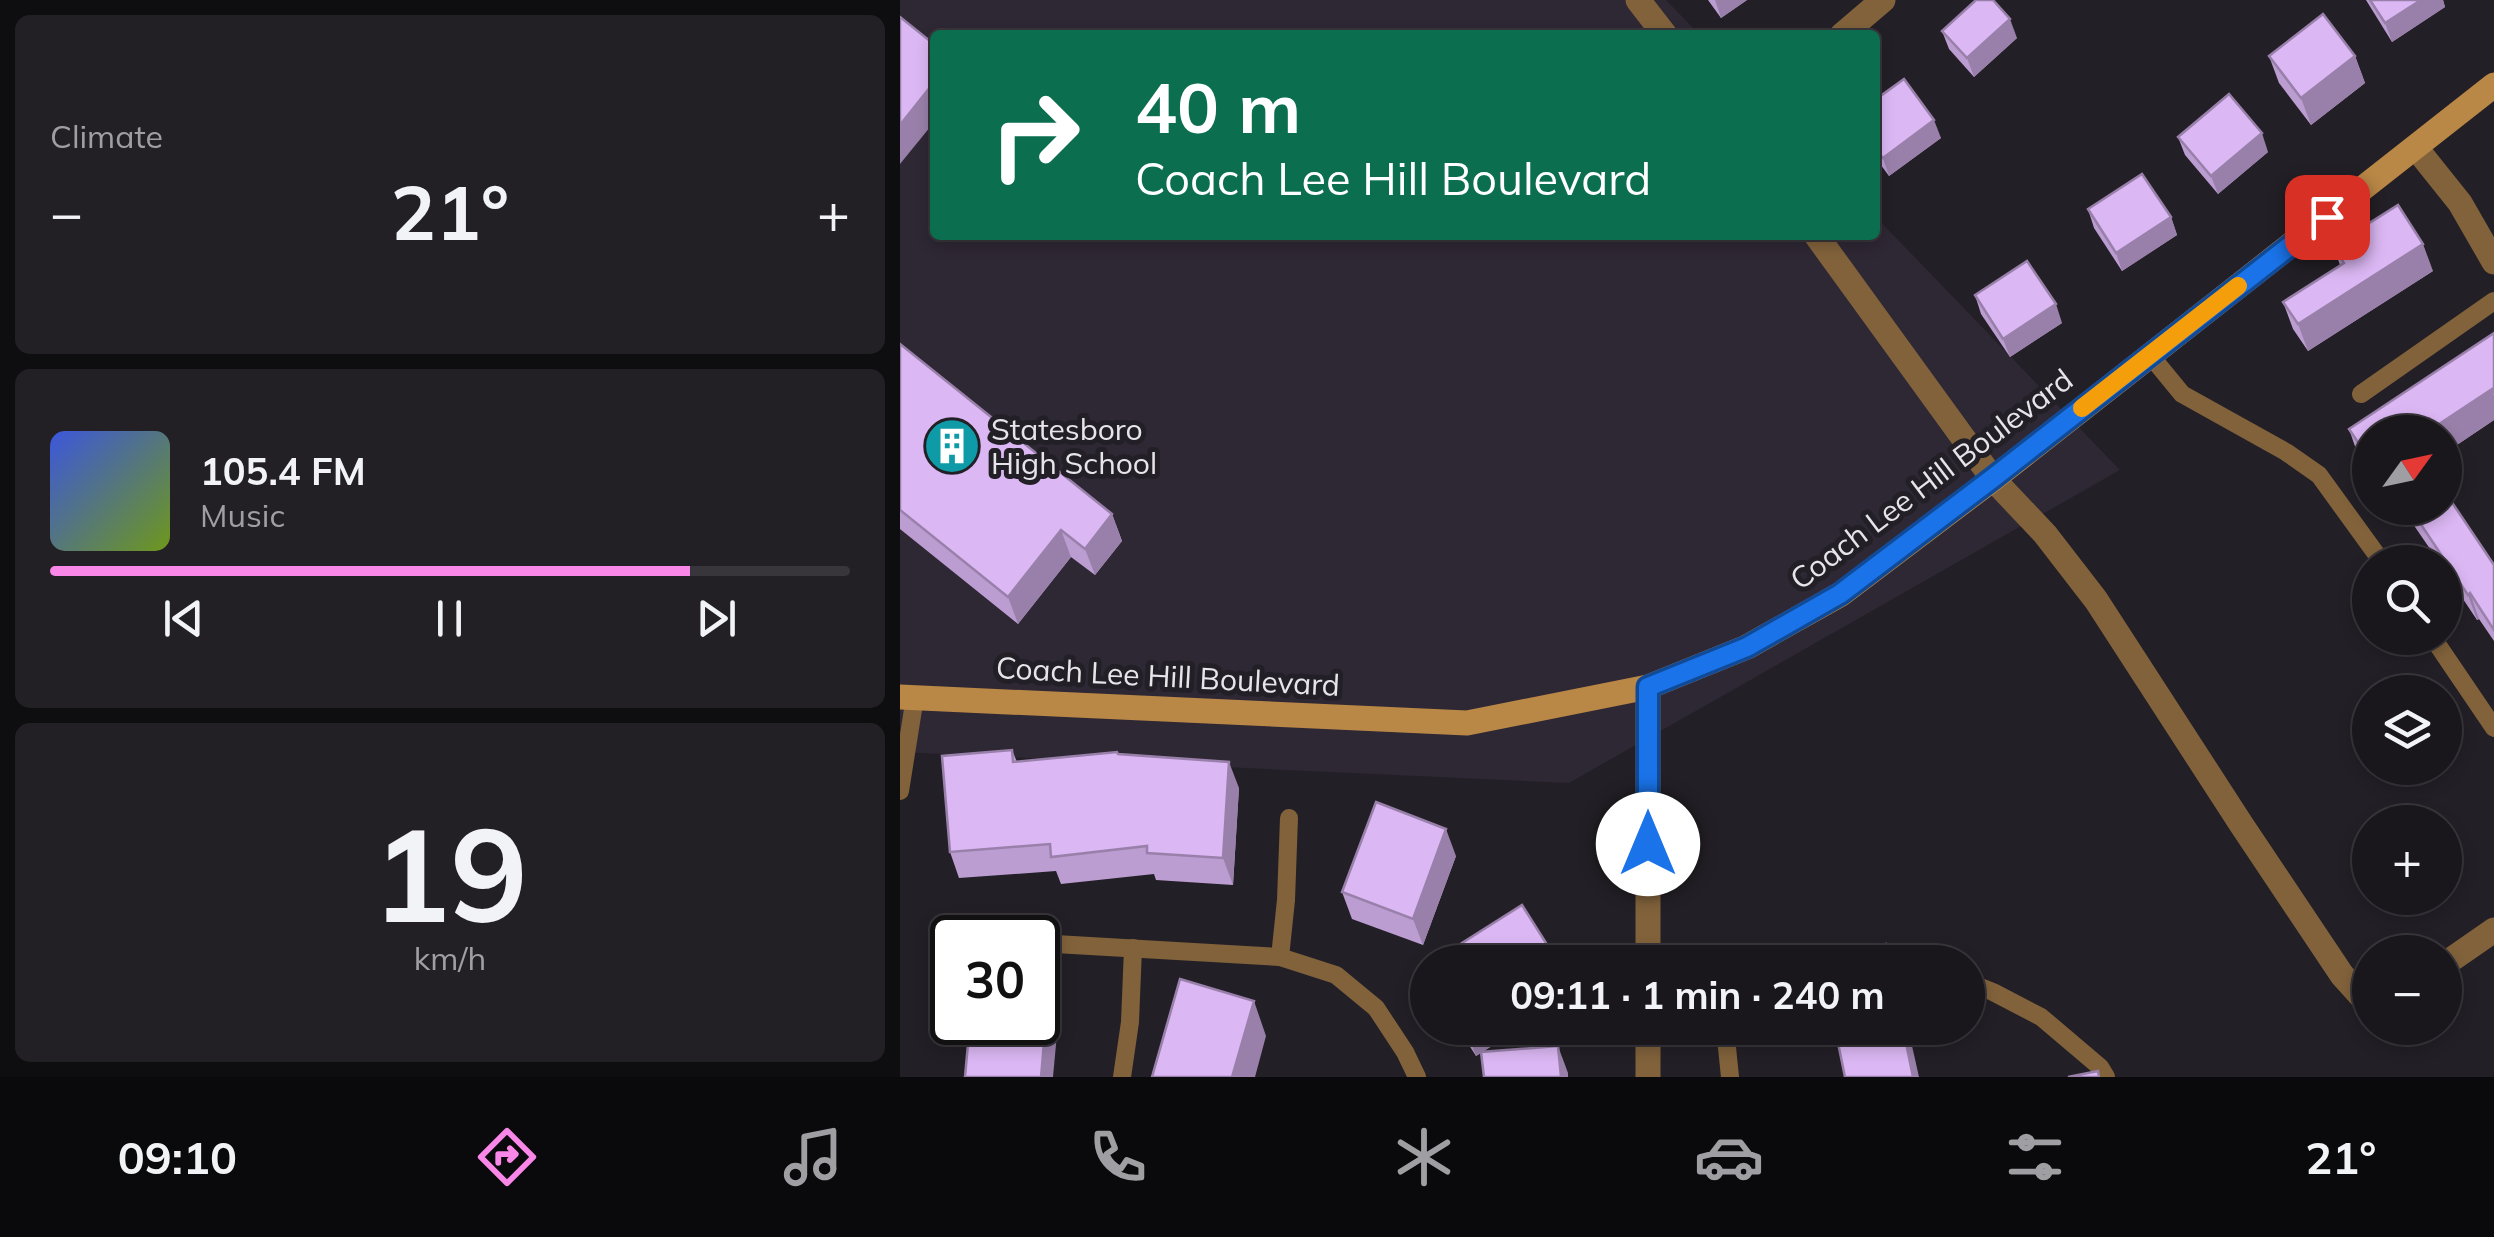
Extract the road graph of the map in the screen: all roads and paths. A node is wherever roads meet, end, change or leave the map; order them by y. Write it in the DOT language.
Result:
graph roads {
  1 [pos="1638,0"];
  2 [pos="1883,0"];
  3 [pos="1661,30"];
  4 [pos="1848,30"];
  5 [pos="2494,86"];
  6 [pos="2416,148"];
  7 [pos="1820,240"];
  8 [pos="2494,262"];
  9 [pos="2494,302"];
  10 [pos="2150,355"];
  11 [pos="2360,394"];
  12 [pos="1993,478"];
  13 [pos="2370,545"];
  14 [pos="2445,655"];
  15 [pos="1648,687"];
  16 [pos="907,697"];
  17 [pos="2494,728"];
  18 [pos="900,791"];
  19 [pos="1290,818"];
  20 [pos="2494,930"];
  21 [pos="1060,944"];
  22 [pos="1648,945"];
  23 [pos="1134,948"];
  24 [pos="2462,952"];
  25 [pos="1280,958"];
  26 [pos="2352,986"];
  27 [pos="1985,989"];
  28 [pos="1648,1045"];
  29 [pos="1727,1045"];
  30 [pos="1122,1077"];
  31 [pos="1417,1077"];
  32 [pos="1648,1077"];
  33 [pos="1730,1077"];
  34 [pos="2106,1077"];
  1 -- 3 [label="street"];
  2 -- 4 [label="street"];
  5 -- 6 [label="street, Coach Lee Hill Boulevard"];
  6 -- 8 [label="street"];
  6 -- 10 [label="street, Coach Lee Hill Boulevard"];
  7 -- 12 [label="street"];
  9 -- 11 [label="lane"];
  10 -- 12 [label="street, Coach Lee Hill Boulevard"];
  10 -- 13 [label="lane"];
  12 -- 15 [label="street, Coach Lee Hill Boulevard"];
  12 -- 26 [label="street"];
  14 -- 17 [label="lane"];
  15 -- 16 [label="street, Coach Lee Hill Boulevard"];
  15 -- 22 [label="street"];
  16 -- 18 [label="lane"];
  19 -- 25 [label="lane"];
  20 -- 24 [label="street"];
  21 -- 23 [label="lane"];
  23 -- 25 [label="lane"];
  23 -- 30 [label="lane"];
  25 -- 31 [label="lane"];
  27 -- 34 [label="lane"];
  28 -- 32 [label="street"];
  29 -- 33 [label="lane"];
}
